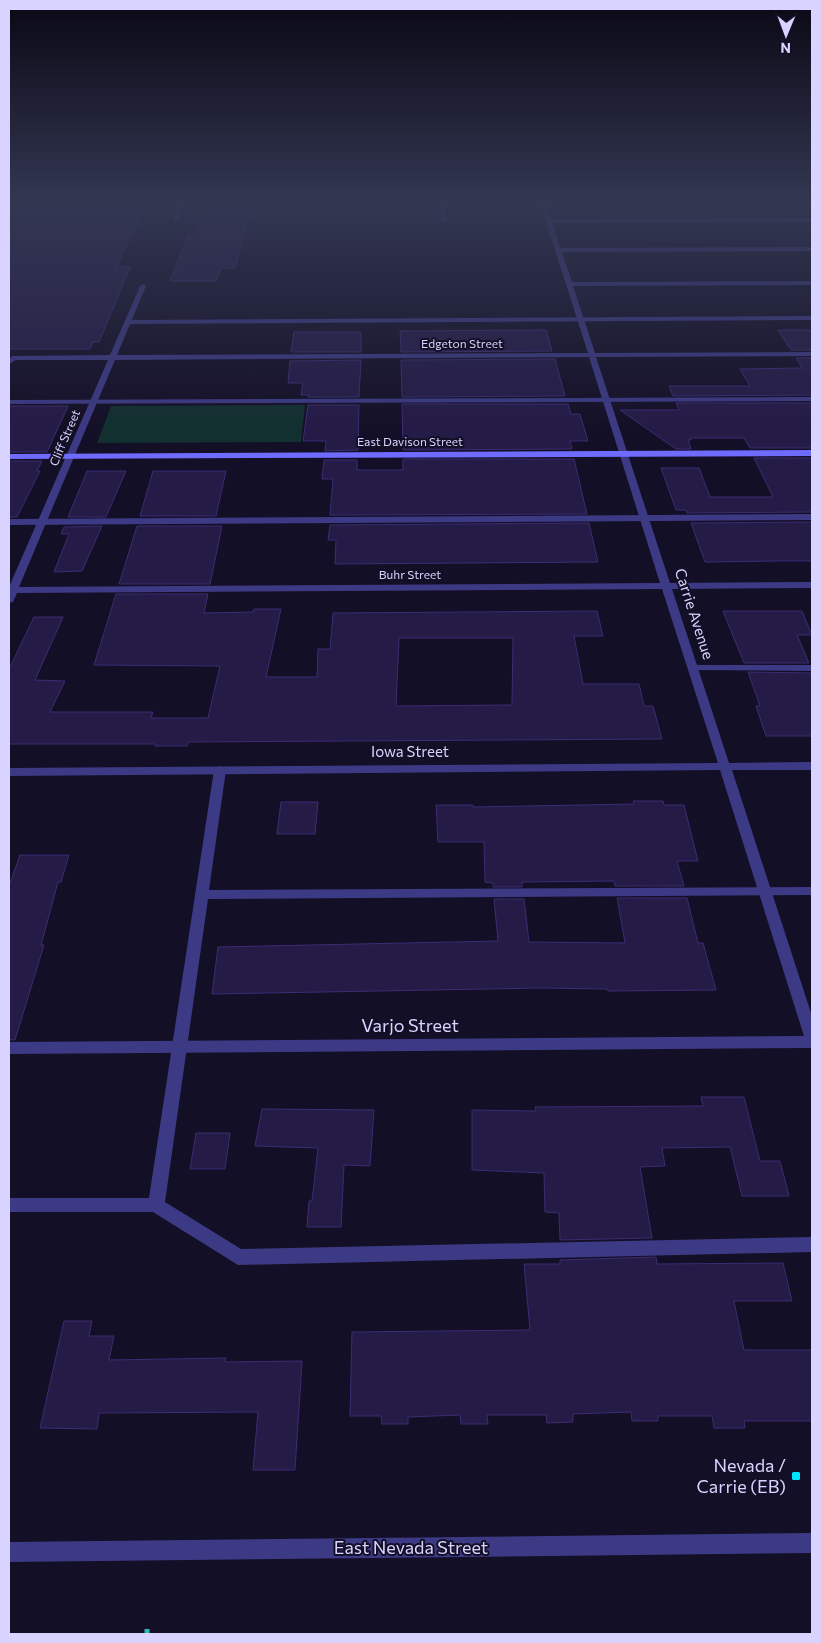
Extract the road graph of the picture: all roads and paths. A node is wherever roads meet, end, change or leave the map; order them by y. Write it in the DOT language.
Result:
graph roads {
  1 [pos="567,277"];
  2 [pos="812,283"];
  3 [pos="569,284"];
  4 [pos="143,286"];
  5 [pos="812,318"];
  6 [pos="580,319"];
  7 [pos="128,322"];
  8 [pos="812,354"];
  9 [pos="592,355"];
  10 [pos="113,357"];
  11 [pos="12,360"];
  12 [pos="812,399"];
  13 [pos="606,400"];
  14 [pos="9,402"];
  15 [pos="93,403"];
  16 [pos="812,453"];
  17 [pos="624,454"];
  18 [pos="71,456"];
  19 [pos="9,457"];
  20 [pos="812,517"];
  21 [pos="645,518"];
  22 [pos="43,521"];
  23 [pos="9,522"];
  24 [pos="812,585"];
  25 [pos="667,586"];
  26 [pos="11,590"];
  27 [pos="9,600"];
  28 [pos="694,668"];
  29 [pos="812,668"];
  30 [pos="726,766"];
  31 [pos="812,766"];
  32 [pos="220,770"];
  33 [pos="9,772"];
  34 [pos="766,891"];
  35 [pos="812,891"];
  36 [pos="202,895"];
  37 [pos="812,1038"];
  38 [pos="812,1042"];
  39 [pos="180,1047"];
  40 [pos="9,1048"];
  41 [pos="9,1205"];
  42 [pos="156,1205"];
  43 [pos="812,1244"];
  44 [pos="812,1543"];
  45 [pos="9,1552"];
  1 -- 3 [label="street, Carrie Avenue"];
  2 -- 3 [label="street"];
  3 -- 6 [label="street, Carrie Avenue"];
  4 -- 7 [label="street, Cliff Street"];
  5 -- 6 [label="street"];
  6 -- 7 [label="street"];
  6 -- 9 [label="street, Carrie Avenue"];
  7 -- 10 [label="street, Cliff Street"];
  8 -- 9 [label="street, Edgeton Street"];
  9 -- 10 [label="street, Edgeton Street"];
  9 -- 13 [label="street, Carrie Avenue"];
  10 -- 11 [label="street, Edgeton Street"];
  10 -- 15 [label="street, Cliff Street"];
  12 -- 13 [label="street"];
  13 -- 15 [label="street"];
  13 -- 17 [label="street, Carrie Avenue"];
  14 -- 15 [label="street"];
  15 -- 18 [label="street, Cliff Street"];
  16 -- 17 [label="main road, East Davison Street"];
  17 -- 18 [label="main road, East Davison Street"];
  17 -- 21 [label="street, Carrie Avenue"];
  18 -- 19 [label="main road, East Davison Street"];
  18 -- 22 [label="street, Cliff Street"];
  20 -- 21 [label="street"];
  21 -- 22 [label="street"];
  21 -- 25 [label="street, Carrie Avenue"];
  22 -- 23 [label="street"];
  22 -- 26 [label="street, Cliff Street"];
  24 -- 25 [label="street, Buhr Street"];
  25 -- 26 [label="street, Buhr Street"];
  25 -- 28 [label="street, Carrie Avenue"];
  26 -- 27 [label="street, Cliff Street"];
  28 -- 29 [label="street"];
  28 -- 30 [label="street, Carrie Avenue"];
  30 -- 31 [label="street, Iowa Street"];
  30 -- 32 [label="street, Iowa Street"];
  30 -- 34 [label="street, Carrie Avenue"];
  32 -- 33 [label="street, Iowa Street"];
  32 -- 36 [label="street"];
  34 -- 35 [label="street"];
  34 -- 36 [label="street"];
  34 -- 37 [label="street, Carrie Avenue"];
  36 -- 39 [label="street"];
  38 -- 39 [label="street, Varjo Street"];
  39 -- 40 [label="street, Varjo Street"];
  39 -- 42 [label="street"];
  41 -- 42 [label="street"];
  42 -- 43 [label="street"];
  44 -- 45 [label="street, East Nevada Street"];
}
